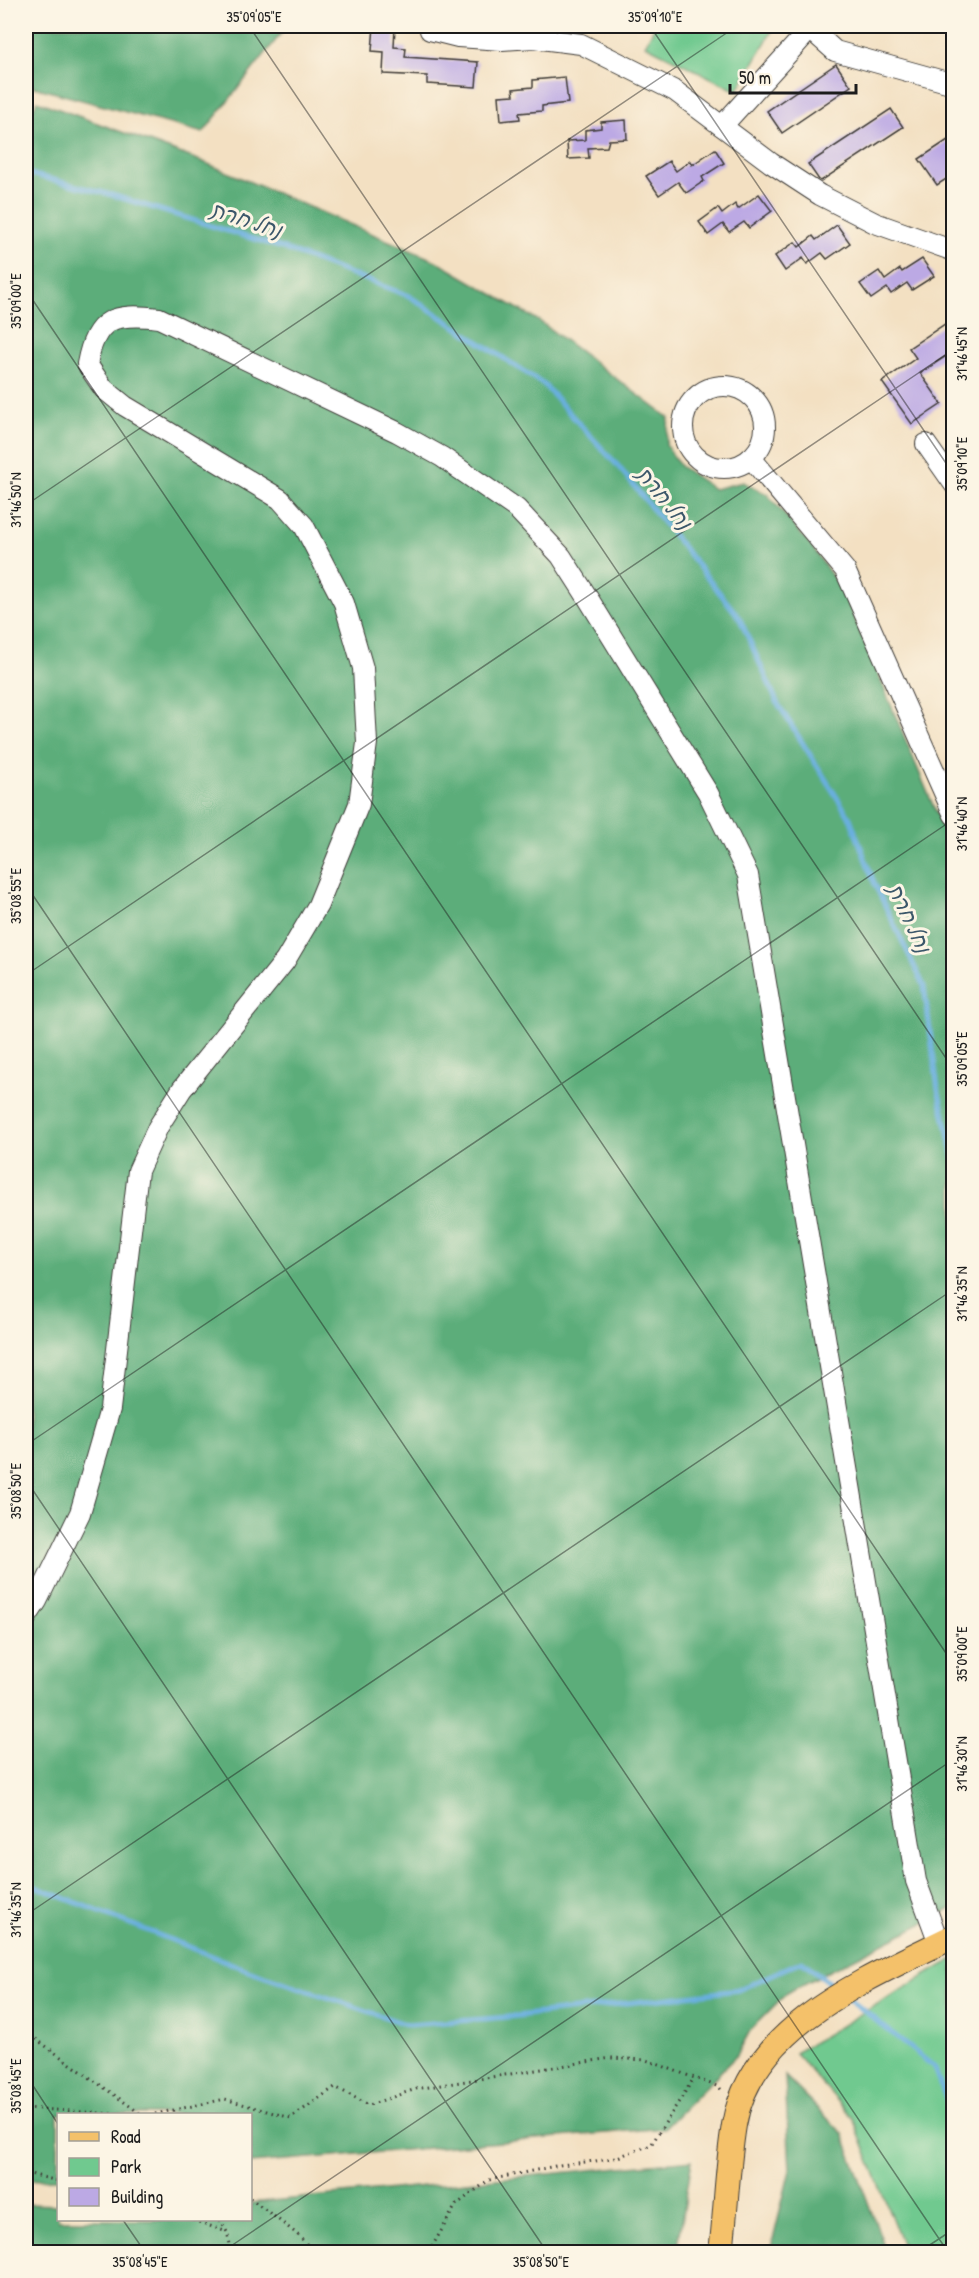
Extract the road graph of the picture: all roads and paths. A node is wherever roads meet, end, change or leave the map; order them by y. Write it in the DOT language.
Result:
graph roads {
  1 [pos="809,27"];
  2 [pos="430,30"];
  3 [pos="954,84"];
  4 [pos="722,126"];
  5 [pos="954,251"];
  6 [pos="926,444"];
  7 [pos="751,458"];
  8 [pos="954,484"];
  9 [pos="954,814"];
  10 [pos="26,1618"];
  11 [pos="946,1940"];
  12 [pos="26,2032"];
  13 [pos="26,2108"];
  14 [pos="89,2113"];
  15 [pos="138,2113"];
  16 [pos="164,2113"];
  17 [pos="26,2173"];
  18 [pos="57,2181"];
  19 [pos="252,2200"];
  20 [pos="196,2221"];
  21 [pos="221,2221"];
  22 [pos="227,2232"];
  23 [pos="232,2253"];
  24 [pos="314,2253"];
  25 [pos="429,2253"];
  26 [pos="721,2253"];
  1 -- 3 [label="street"];
  1 -- 4 [label="street"];
  2 -- 4 [label="street"];
  4 -- 5 [label="street"];
  6 -- 8 [label="street"];
  7 -- 7 [label="street"];
  7 -- 9 [label="street"];
  10 -- 11 [label="street"];
  11 -- 26 [label="main road"];
  12 -- 15 [label="path"];
  13 -- 14 [label="path"];
  16 -- 25 [label="path"];
  17 -- 18 [label="path"];
  19 -- 24 [label="path"];
  20 -- 22 [label="path"];
  21 -- 22 [label="path"];
  22 -- 23 [label="path"];
}
